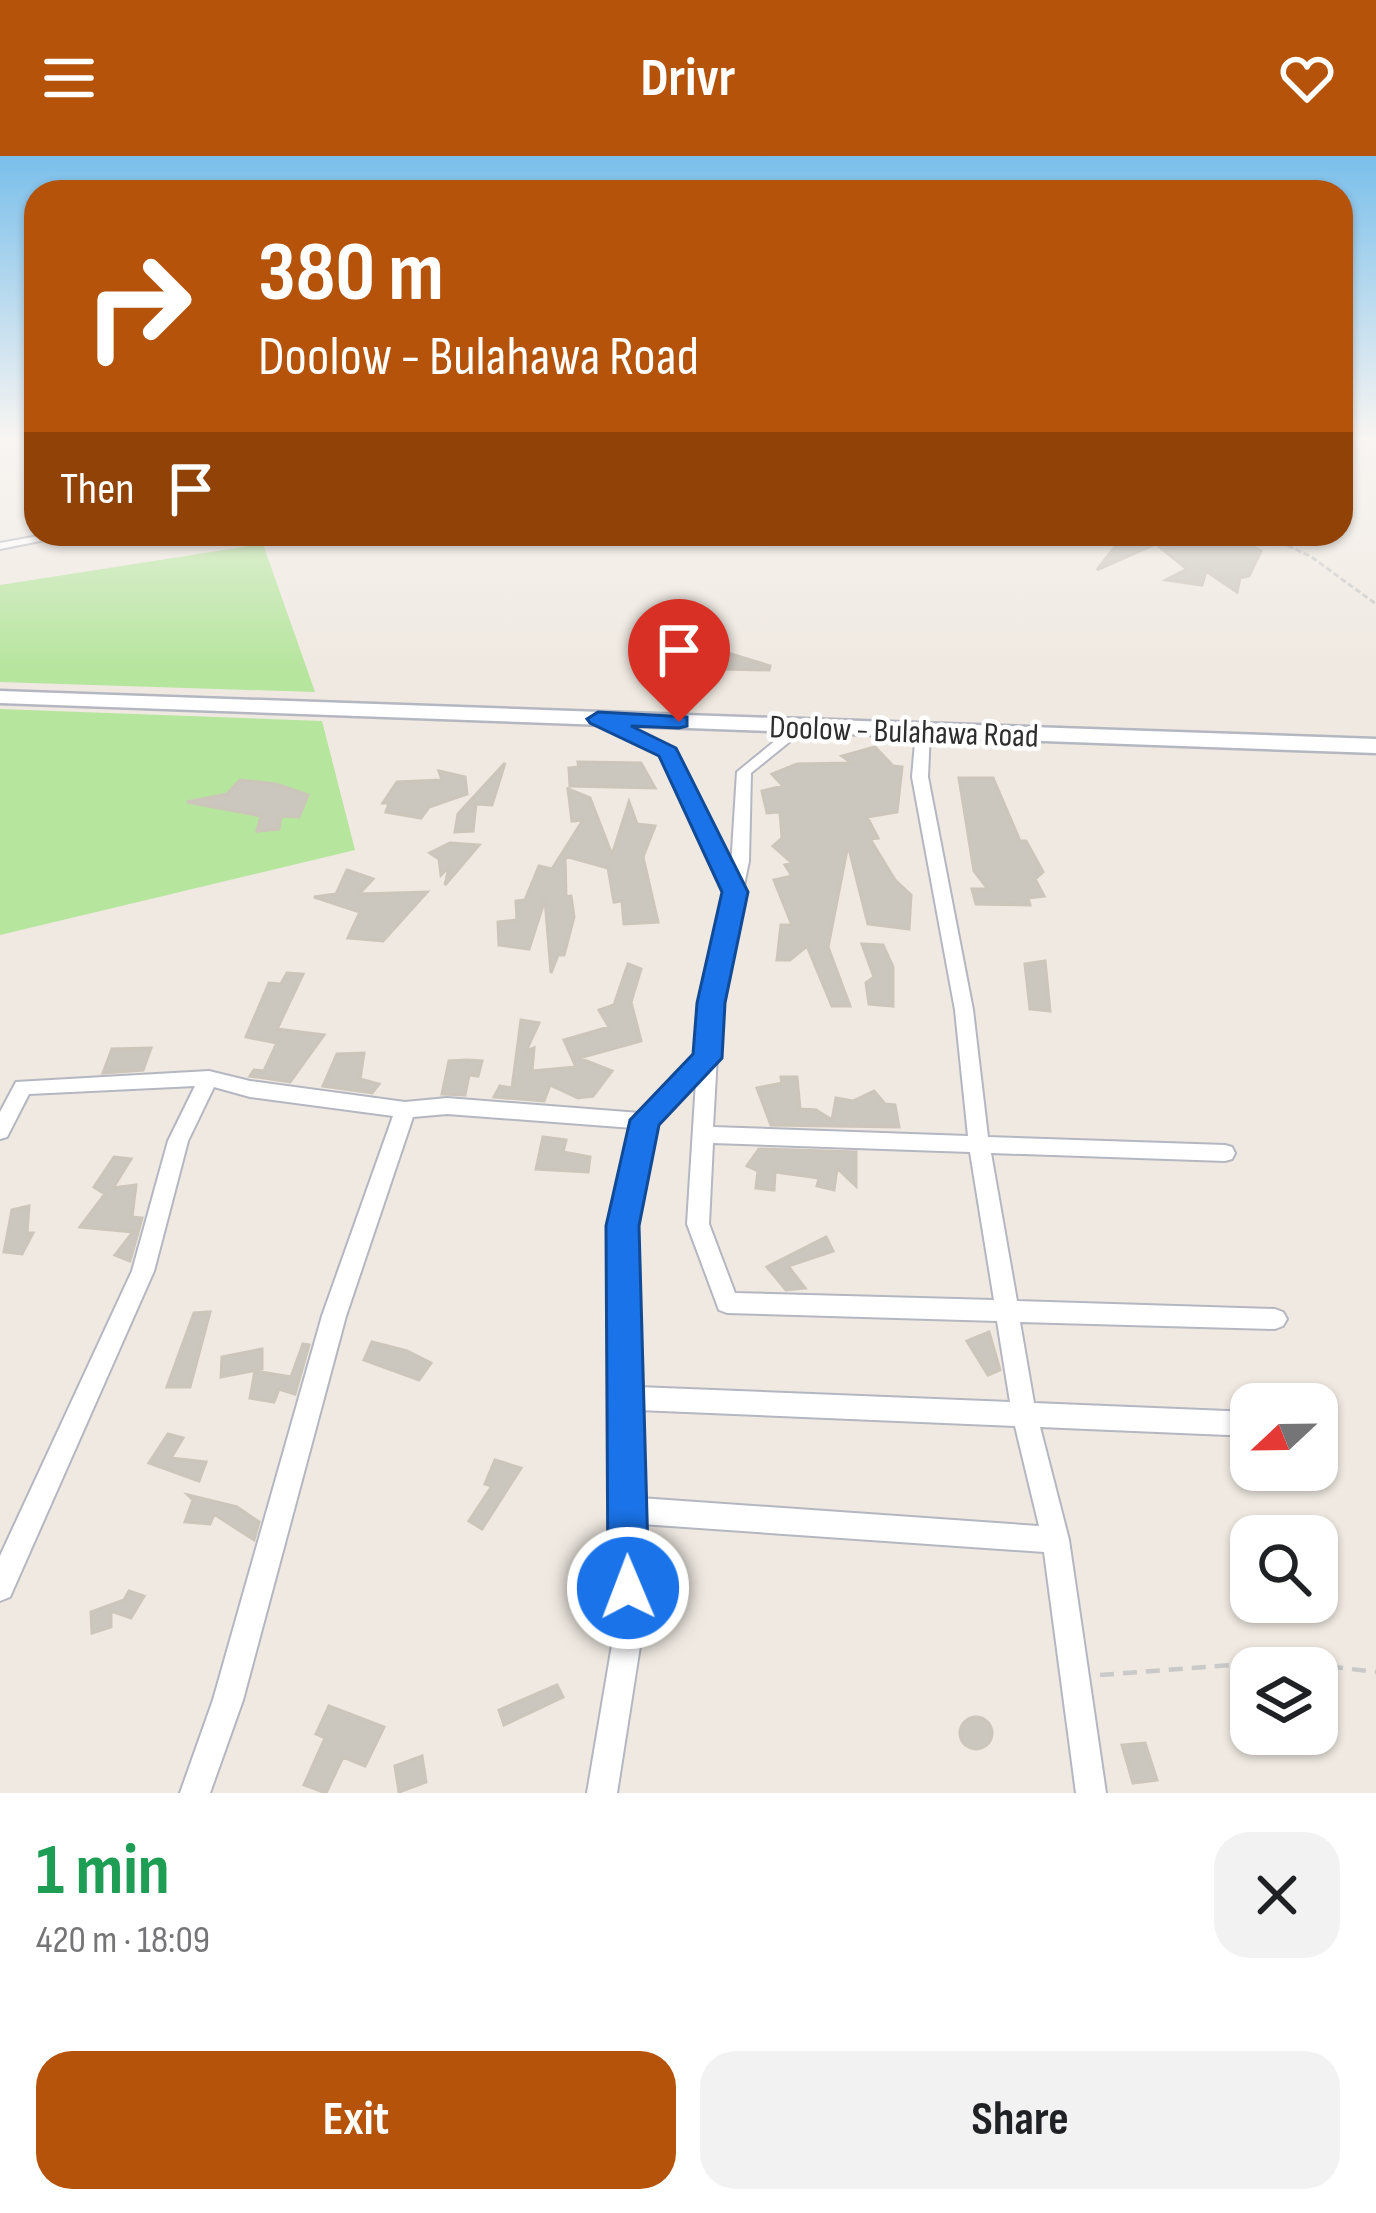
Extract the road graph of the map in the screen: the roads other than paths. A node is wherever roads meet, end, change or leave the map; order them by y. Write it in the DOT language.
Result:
graph roads {
  1 [pos="0,698"];
  2 [pos="598,719"];
  3 [pos="802,726"];
  4 [pos="923,730"];
  5 [pos="1376,746"];
  6 [pos="735,892"];
  7 [pos="707,1058"];
  8 [pos="209,1078"];
  9 [pos="0,1086"];
  10 [pos="23,1087"];
  11 [pos="405,1110"];
  12 [pos="645,1120"];
  13 [pos="0,1131"];
  14 [pos="703,1135"];
  15 [pos="979,1144"];
  16 [pos="1225,1153"];
  17 [pos="1007,1311"];
  18 [pos="1275,1319"];
  19 [pos="626,1398"];
  20 [pos="1024,1414"];
  21 [pos="1230,1423"];
  22 [pos="627,1510"];
  23 [pos="1056,1540"];
  24 [pos="0,1587"];
  25 [pos="195,1793"];
  26 [pos="602,1793"];
  27 [pos="1091,1793"];
  1 -- 2 [label="main road, Doolow - Bulahawa Road"];
  2 -- 3 [label="main road, Doolow - Bulahawa Road"];
  2 -- 6 [label="street"];
  3 -- 4 [label="main road, Doolow - Bulahawa Road"];
  3 -- 6 [label="street"];
  4 -- 5 [label="main road, Doolow - Bulahawa Road"];
  4 -- 15 [label="street"];
  6 -- 7 [label="street"];
  7 -- 12 [label="street"];
  7 -- 14 [label="street"];
  8 -- 10 [label="street"];
  8 -- 11 [label="street"];
  8 -- 24 [label="street"];
  9 -- 10 [label="street"];
  10 -- 13 [label="street"];
  11 -- 12 [label="street"];
  11 -- 25 [label="street"];
  12 -- 19 [label="street"];
  14 -- 15 [label="street"];
  14 -- 17 [label="street"];
  15 -- 16 [label="street"];
  15 -- 17 [label="street"];
  17 -- 18 [label="street"];
  17 -- 20 [label="street"];
  19 -- 20 [label="street"];
  19 -- 22 [label="street"];
  20 -- 21 [label="street"];
  20 -- 23 [label="street"];
  22 -- 23 [label="street"];
  22 -- 26 [label="street"];
  23 -- 27 [label="street"];
}
